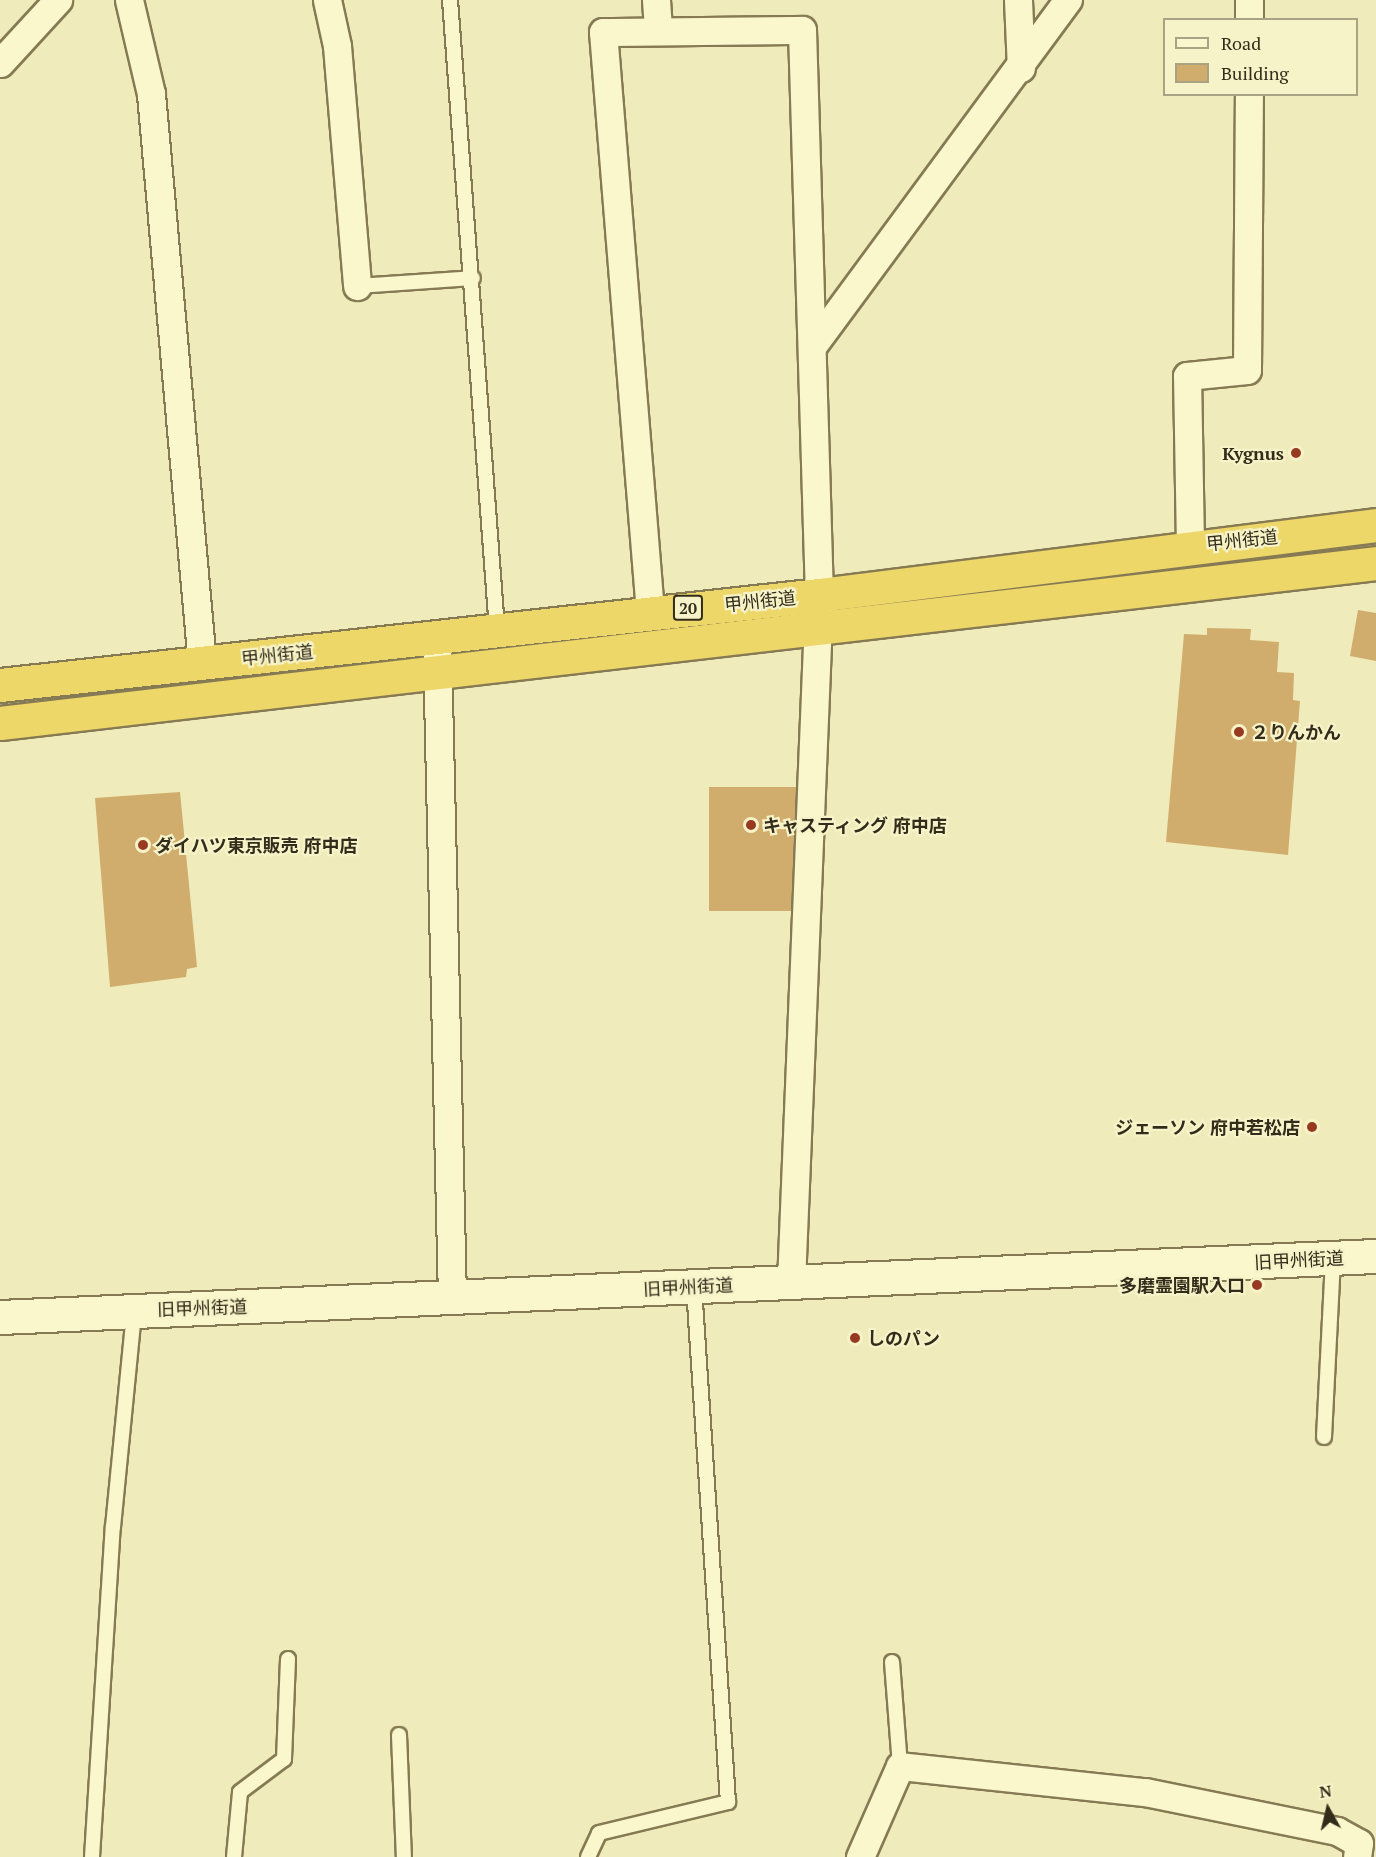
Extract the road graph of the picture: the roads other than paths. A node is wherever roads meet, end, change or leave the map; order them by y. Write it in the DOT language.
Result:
graph roads {
  1 [pos="58,0"];
  2 [pos="129,0"];
  3 [pos="327,0"];
  4 [pos="450,0"];
  5 [pos="656,0"];
  6 [pos="1018,0"];
  7 [pos="1068,0"];
  8 [pos="1250,0"];
  9 [pos="1249,18"];
  10 [pos="658,31"];
  11 [pos="0,63"];
  12 [pos="1021,68"];
  13 [pos="1249,96"];
  14 [pos="473,278"];
  15 [pos="357,286"];
  16 [pos="814,344"];
  17 [pos="1376,525"];
  18 [pos="1190,546"];
  19 [pos="1376,563"];
  20 [pos="818,610"];
  21 [pos="650,612"];
  22 [pos="497,630"];
  23 [pos="436,638"];
  24 [pos="202,663"];
  25 [pos="439,672"];
  26 [pos="0,686"];
  27 [pos="0,723"];
  28 [pos="1376,1256"];
  29 [pos="1333,1258"];
  30 [pos="791,1282"];
  31 [pos="694,1287"];
  32 [pos="452,1298"];
  33 [pos="134,1311"];
  34 [pos="0,1317"];
  35 [pos="1324,1437"];
  36 [pos="288,1659"];
  37 [pos="892,1662"];
  38 [pos="399,1735"];
  39 [pos="900,1766"];
  40 [pos="92,1857"];
  41 [pos="234,1857"];
  42 [pos="404,1857"];
  43 [pos="588,1857"];
  44 [pos="860,1857"];
  45 [pos="1357,1857"];
  1 -- 11 [label="street"];
  2 -- 24 [label="street"];
  3 -- 15 [label="street"];
  4 -- 14 [label="lane"];
  5 -- 10 [label="street"];
  6 -- 12 [label="street"];
  7 -- 12 [label="street"];
  8 -- 9 [label="street"];
  10 -- 16 [label="street"];
  10 -- 21 [label="street"];
  12 -- 16 [label="street"];
  13 -- 18 [label="street"];
  14 -- 15 [label="lane"];
  14 -- 22 [label="lane"];
  16 -- 20 [label="street"];
  17 -- 18 [label="highway, 甲州街道 / 20"];
  18 -- 20 [label="highway, 甲州街道 / 20"];
  19 -- 20 [label="highway, 甲州街道 / 20"];
  20 -- 21 [label="highway, 甲州街道 / 20"];
  20 -- 25 [label="highway, 甲州街道 / 20"];
  20 -- 30 [label="street"];
  21 -- 22 [label="highway, 甲州街道 / 20"];
  22 -- 23 [label="highway, 甲州街道 / 20"];
  23 -- 24 [label="highway, 甲州街道 / 20"];
  23 -- 25 [label="street"];
  24 -- 26 [label="highway, 甲州街道 / 20"];
  25 -- 27 [label="highway, 甲州街道 / 20"];
  25 -- 32 [label="street"];
  28 -- 29 [label="main road, 旧甲州街道"];
  29 -- 30 [label="main road, 旧甲州街道"];
  29 -- 35 [label="lane"];
  30 -- 31 [label="main road, 旧甲州街道"];
  31 -- 32 [label="main road, 旧甲州街道"];
  31 -- 43 [label="lane"];
  32 -- 33 [label="main road, 旧甲州街道"];
  33 -- 34 [label="main road, 旧甲州街道"];
  33 -- 40 [label="lane"];
  36 -- 41 [label="lane"];
  37 -- 39 [label="lane"];
  38 -- 42 [label="lane"];
  39 -- 44 [label="street"];
  39 -- 45 [label="street"];
}
